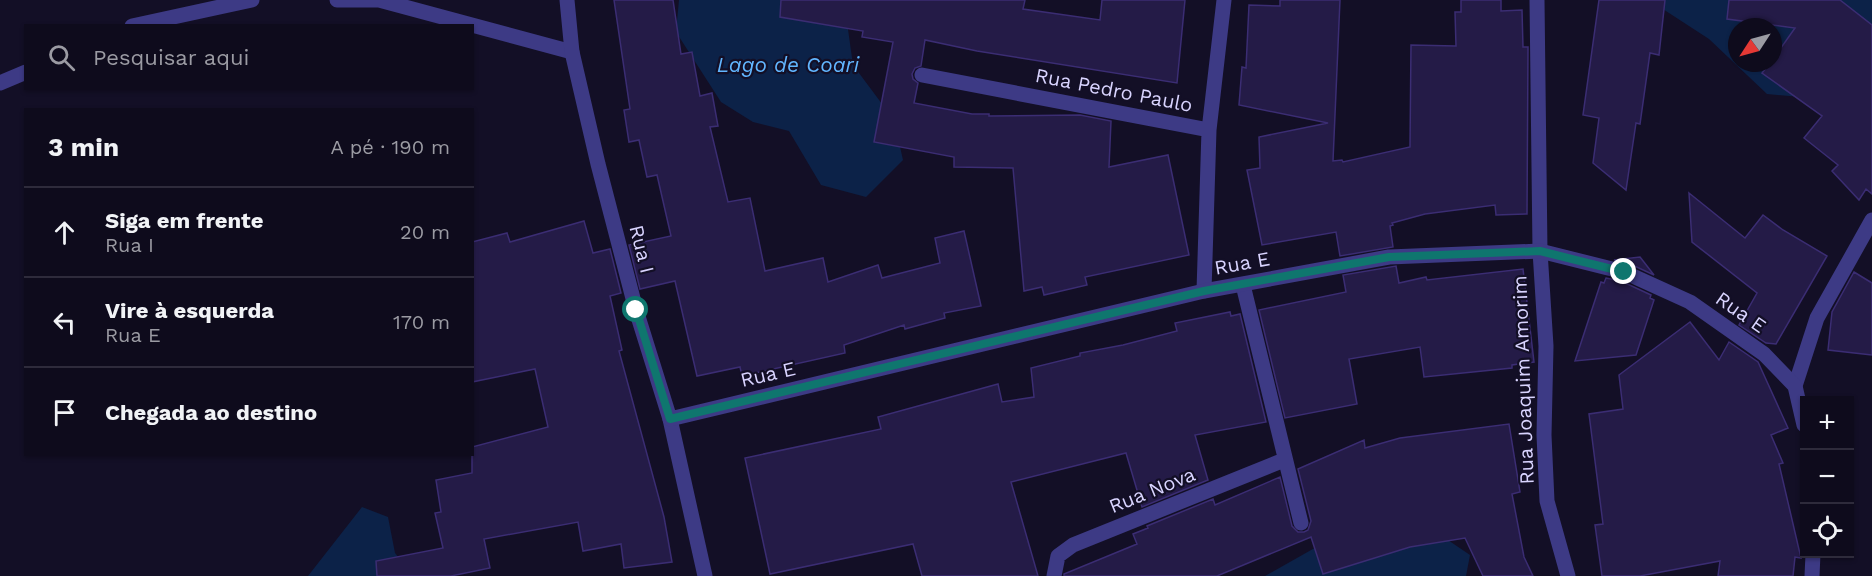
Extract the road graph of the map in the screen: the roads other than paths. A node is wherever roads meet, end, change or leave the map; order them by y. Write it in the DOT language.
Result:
graph roads {
  1 [pos="252,0"];
  2 [pos="337,0"];
  3 [pos="567,0"];
  4 [pos="1224,0"];
  5 [pos="1537,0"];
  6 [pos="141,24"];
  7 [pos="468,24"];
  8 [pos="474,26"];
  9 [pos="572,52"];
  10 [pos="24,73"];
  11 [pos="922,75"];
  12 [pos="0,83"];
  13 [pos="1209,130"];
  14 [pos="1872,220"];
  15 [pos="1540,251"];
  16 [pos="1244,285"];
  17 [pos="1204,291"];
  18 [pos="1795,386"];
  19 [pos="1800,408"];
  20 [pos="670,419"];
  21 [pos="1284,460"];
  22 [pos="1301,523"];
  23 [pos="1813,558"];
  24 [pos="705,576"];
  25 [pos="1054,576"];
  26 [pos="1568,576"];
  27 [pos="1812,576"];
  1 -- 6 [label="street"];
  2 -- 7 [label="street"];
  3 -- 9 [label="street, Rua I"];
  4 -- 13 [label="street"];
  5 -- 15 [label="street, Rua Joaquim Amorim"];
  8 -- 9 [label="street"];
  9 -- 20 [label="street, Rua I"];
  10 -- 12 [label="street"];
  11 -- 13 [label="street, Rua Pedro Paulo"];
  13 -- 17 [label="street, Rua Pedro Paulo"];
  14 -- 18 [label="street"];
  15 -- 16 [label="street, Rua E"];
  15 -- 18 [label="street, Rua E"];
  15 -- 26 [label="street, Rua Joaquim Amorim"];
  16 -- 17 [label="street, Rua E"];
  16 -- 21 [label="street"];
  17 -- 20 [label="street, Rua E"];
  18 -- 19 [label="street"];
  20 -- 24 [label="street, Rua I"];
  21 -- 22 [label="street"];
  21 -- 25 [label="street, Rua Nova"];
  23 -- 27 [label="street"];
}
